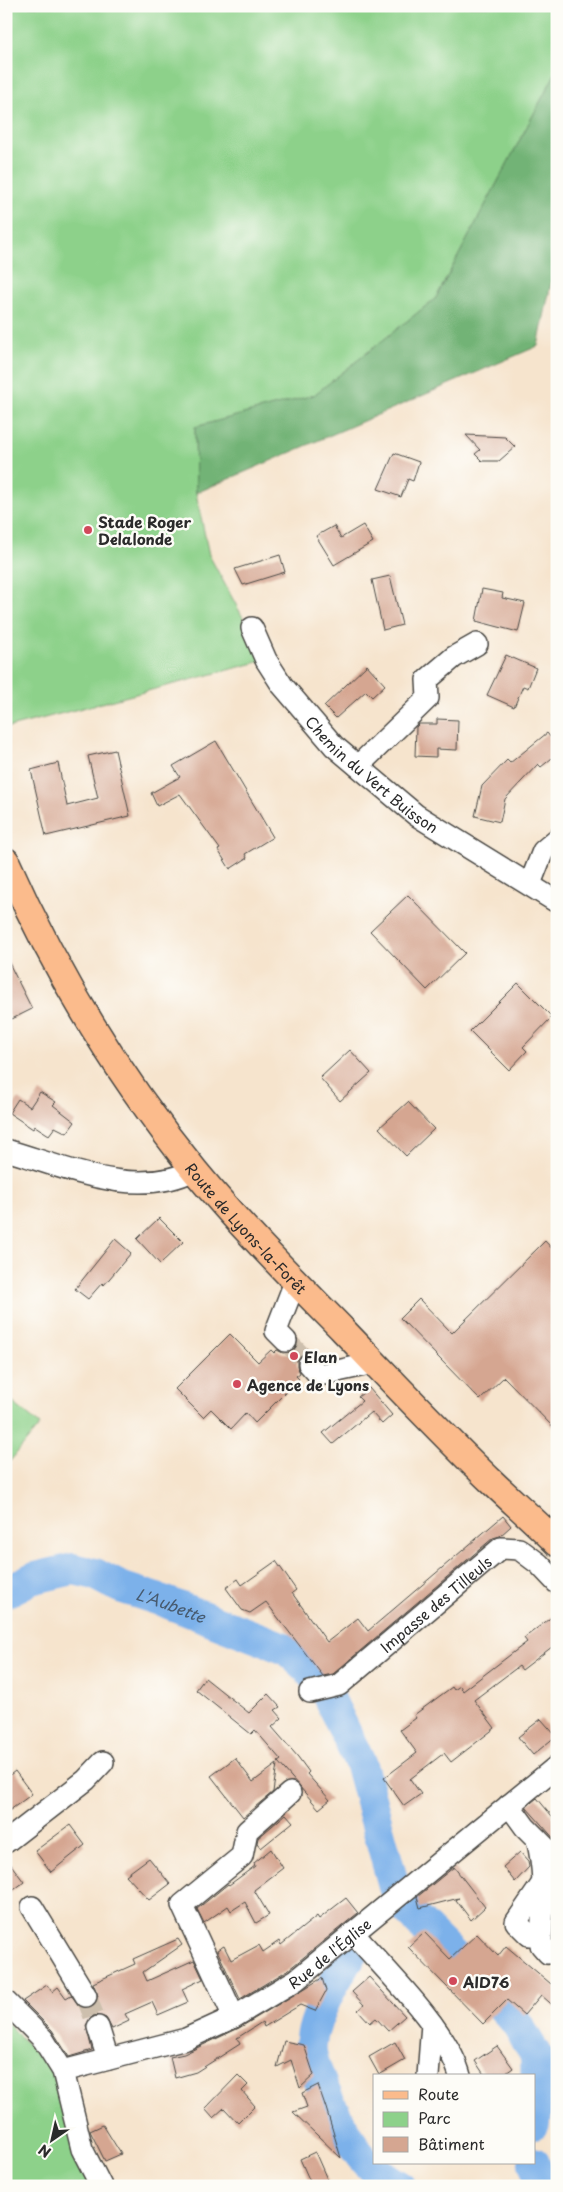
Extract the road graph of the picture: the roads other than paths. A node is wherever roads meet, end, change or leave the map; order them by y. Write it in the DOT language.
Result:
graph roads {
  1 [pos="252,628"];
  2 [pos="477,644"];
  3 [pos="358,766"];
  4 [pos="557,839"];
  5 [pos="6,861"];
  6 [pos="530,884"];
  7 [pos="557,902"];
  8 [pos="6,1150"];
  9 [pos="194,1170"];
  10 [pos="295,1282"];
  11 [pos="286,1341"];
  12 [pos="374,1363"];
  13 [pos="308,1364"];
  14 [pos="557,1543"];
  15 [pos="557,1583"];
  16 [pos="310,1692"];
  17 [pos="103,1762"];
  18 [pos="557,1766"];
  19 [pos="290,1793"];
  20 [pos="509,1805"];
  21 [pos="538,1839"];
  22 [pos="6,1842"];
  23 [pos="557,1859"];
  24 [pos="32,1907"];
  25 [pos="354,1933"];
  26 [pos="557,1950"];
  27 [pos="86,1996"];
  28 [pos="6,2002"];
  29 [pos="234,2017"];
  30 [pos="432,2024"];
  31 [pos="98,2027"];
  32 [pos="108,2059"];
  33 [pos="64,2071"];
  34 [pos="428,2074"];
  35 [pos="459,2074"];
  36 [pos="102,2186"];
  1 -- 3 [label="street, Chemin du Vert Buisson"];
  2 -- 3 [label="street"];
  3 -- 6 [label="street, Chemin du Vert Buisson"];
  4 -- 6 [label="street"];
  5 -- 9 [label="main road, Route de Lyons-la-Forêt"];
  6 -- 7 [label="street, Chemin du Vert Buisson"];
  8 -- 9 [label="street"];
  9 -- 10 [label="main road, Route de Lyons-la-Forêt"];
  10 -- 11 [label="street"];
  10 -- 12 [label="main road, Route de Lyons-la-Forêt"];
  12 -- 13 [label="street"];
  12 -- 14 [label="main road, Route de Lyons-la-Forêt"];
  15 -- 16 [label="street, Impasse des Tilleuls"];
  17 -- 22 [label="street"];
  18 -- 20 [label="street, Rue de l'Église"];
  19 -- 29 [label="street"];
  20 -- 21 [label="street"];
  20 -- 25 [label="street, Rue de l'Église"];
  21 -- 23 [label="street"];
  21 -- 26 [label="street"];
  24 -- 27 [label="street"];
  25 -- 29 [label="street, Rue de l'Église"];
  25 -- 30 [label="street"];
  28 -- 33 [label="street"];
  29 -- 32 [label="street, Rue de l'Église"];
  30 -- 34 [label="street"];
  30 -- 35 [label="street"];
  31 -- 32 [label="street"];
  32 -- 33 [label="street, Rue de l'Église"];
  33 -- 36 [label="street"];
}
